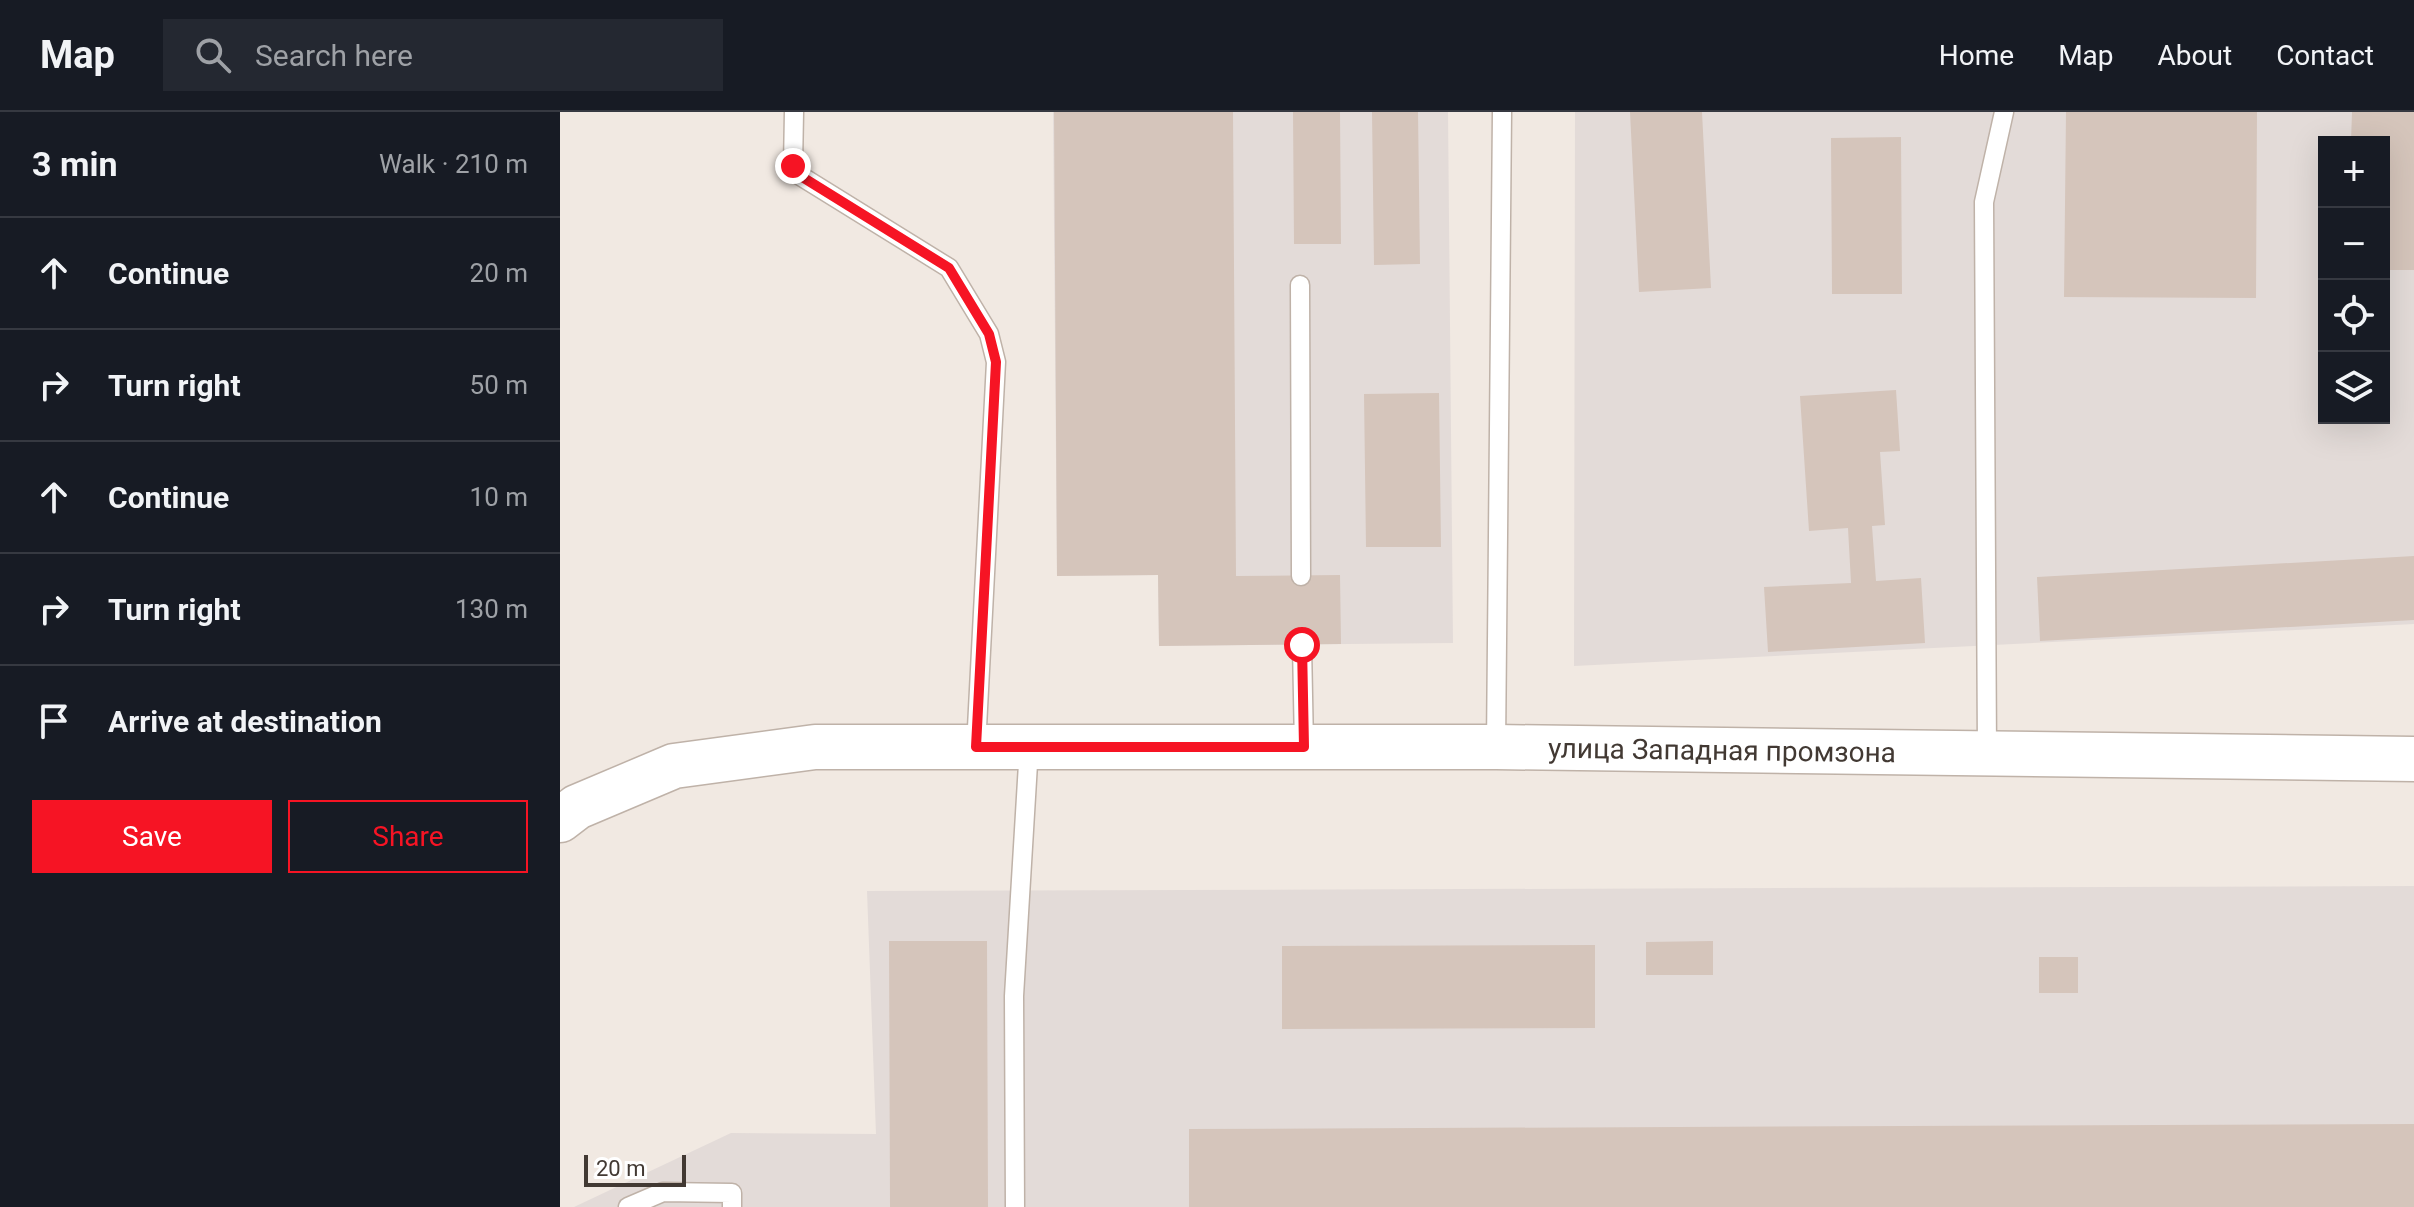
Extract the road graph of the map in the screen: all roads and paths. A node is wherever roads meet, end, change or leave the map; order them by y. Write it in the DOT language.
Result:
graph roads {
  1 [pos="794,112"];
  2 [pos="1502,112"];
  3 [pos="2004,112"];
  4 [pos="1300,285"];
  5 [pos="1301,576"];
  6 [pos="1302,645"];
  7 [pos="976,747"];
  8 [pos="1029,747"];
  9 [pos="1304,747"];
  10 [pos="1496,747"];
  11 [pos="1987,753"];
  12 [pos="2414,759"];
  13 [pos="560,820"];
  14 [pos="628,1207"];
  15 [pos="732,1207"];
  16 [pos="1015,1207"];
  1 -- 7 [label="lane"];
  2 -- 10 [label="lane"];
  3 -- 11 [label="lane"];
  4 -- 5 [label="lane"];
  6 -- 9 [label="lane"];
  7 -- 8 [label="street, улица Западная промзона"];
  7 -- 13 [label="street, улица Западная промзона"];
  8 -- 9 [label="street, улица Западная промзона"];
  8 -- 16 [label="lane"];
  9 -- 10 [label="street, улица Западная промзона"];
  10 -- 11 [label="street, улица Западная промзона"];
  11 -- 12 [label="street, улица Западная промзона"];
  14 -- 15 [label="lane"];
}
